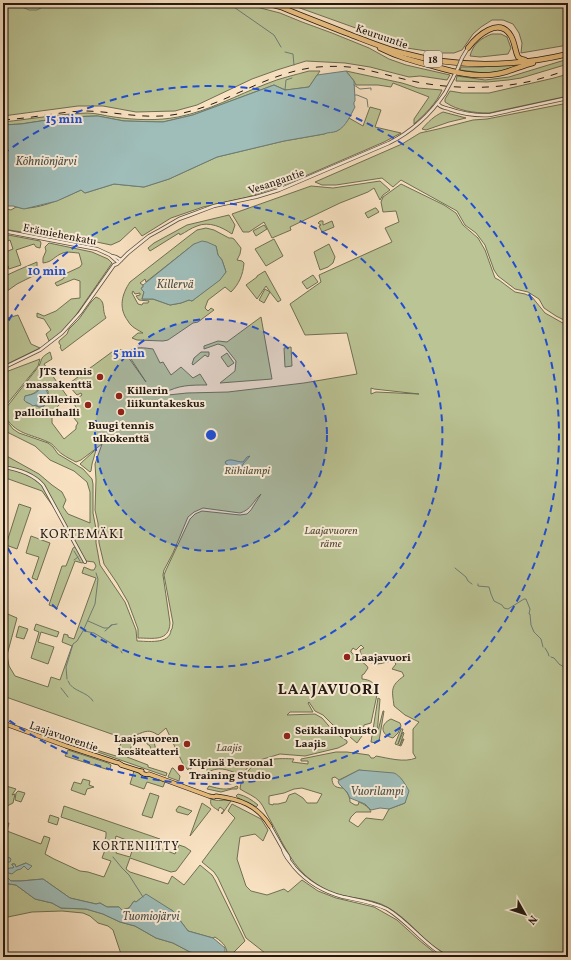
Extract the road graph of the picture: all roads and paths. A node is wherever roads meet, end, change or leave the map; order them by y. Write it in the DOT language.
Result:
graph roads {
  1 [pos="266,3"];
  2 [pos="358,38"];
  3 [pos="513,42"];
  4 [pos="468,48"];
  5 [pos="568,54"];
  6 [pos="557,56"];
  7 [pos="535,60"];
  8 [pos="507,63"];
  9 [pos="457,70"];
  10 [pos="568,98"];
  11 [pos="438,104"];
  12 [pos="3,231"];
  13 [pos="119,262"];
  14 [pos="3,368"];
  15 [pos="3,467"];
  16 [pos="84,562"];
  17 [pos="3,724"];
  18 [pos="270,826"];
  19 [pos="447,957"];
  1 -- 2 [label="highway, Keuruuntie / 18"];
  2 -- 8 [label="highway, Keuruuntie / 18"];
  2 -- 9 [label="highway"];
  3 -- 4 [label="highway"];
  3 -- 7 [label="highway"];
  3 -- 8 [label="highway"];
  4 -- 9 [label="street, Vesangantie, bridge"];
  5 -- 6 [label="highway, Keuruuntie / 18"];
  6 -- 7 [label="highway, Keuruuntie / 18"];
  6 -- 9 [label="highway"];
  7 -- 8 [label="highway, Keuruuntie / 18"];
  9 -- 11 [label="street, Vesangantie, bridge"];
  10 -- 11 [label="street"];
  11 -- 13 [label="street, Vesangantie"];
  12 -- 13 [label="street, Erämiehenkatu"];
  13 -- 14 [label="street, Vesangantie"];
  15 -- 16 [label="street"];
  17 -- 18 [label="main road, Laajavuorentie"];
  18 -- 19 [label="street, Laajavuorentie"];
}
